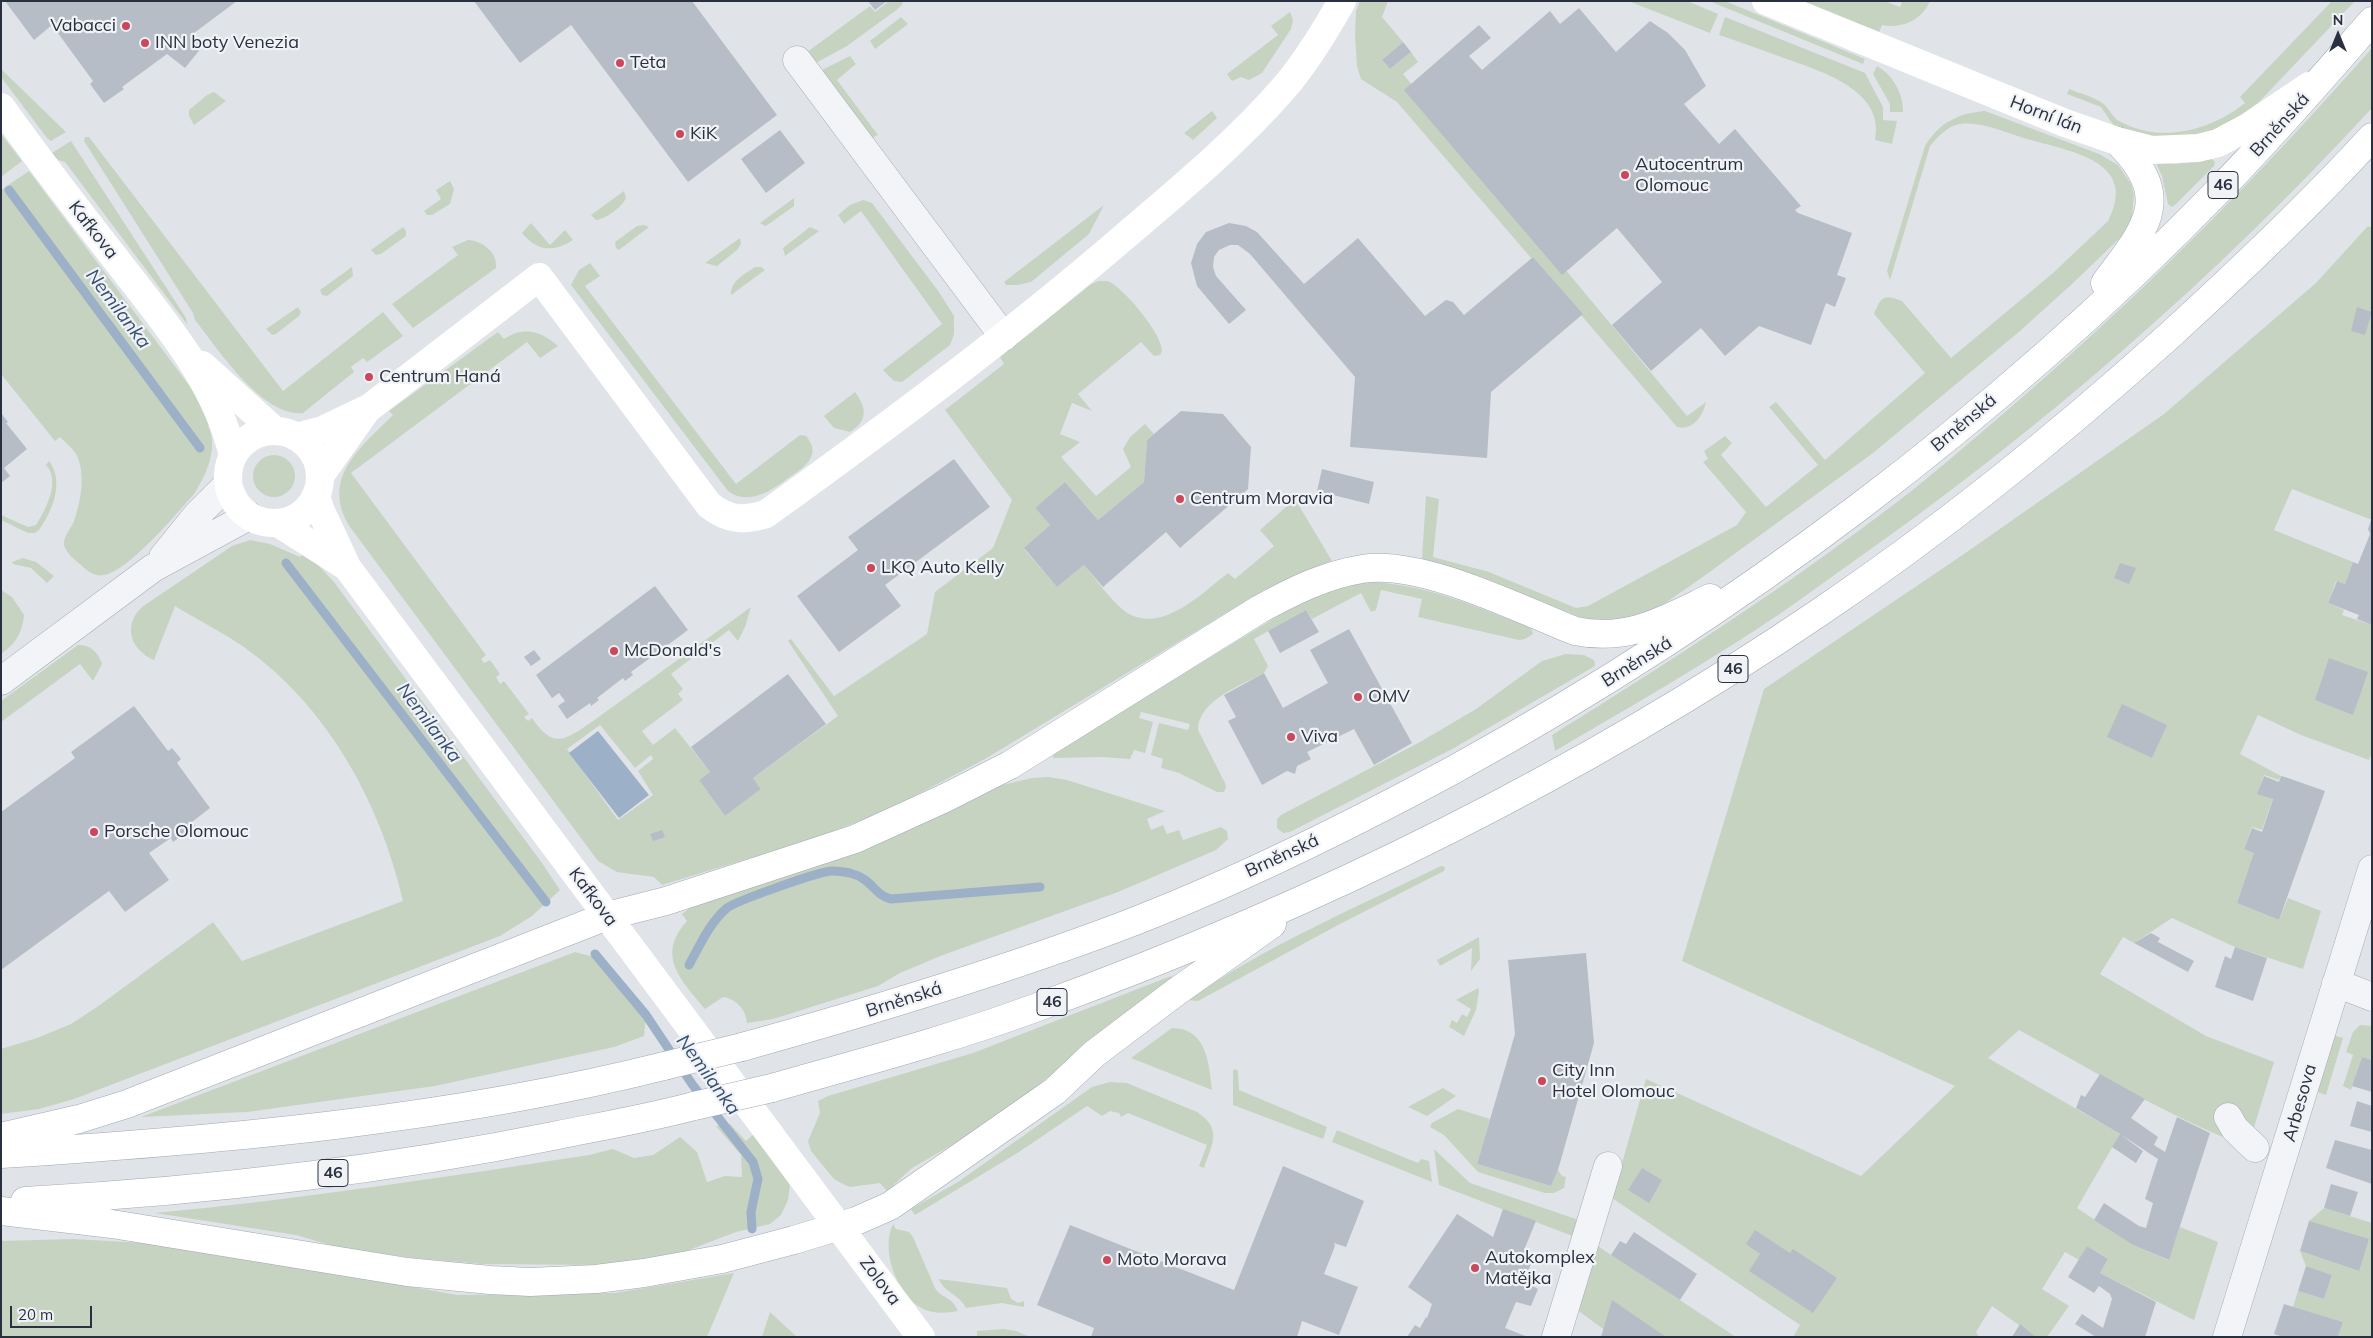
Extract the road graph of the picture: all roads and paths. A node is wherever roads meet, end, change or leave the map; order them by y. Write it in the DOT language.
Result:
graph roads {
  1 [pos="1342,1"];
  2 [pos="1766,1"];
  3 [pos="2372,21"];
  4 [pos="796,60"];
  5 [pos="2323,77"];
  6 [pos="1,107"];
  7 [pos="2372,137"];
  8 [pos="2117,141"];
  9 [pos="1004,337"];
  10 [pos="2064,339"];
  11 [pos="186,351"];
  12 [pos="369,408"];
  13 [pos="285,434"];
  14 [pos="233,456"];
  15 [pos="228,484"];
  16 [pos="318,485"];
  17 [pos="249,516"];
  18 [pos="278,523"];
  19 [pos="1784,563"];
  20 [pos="347,567"];
  21 [pos="153,568"];
  22 [pos="1,681"];
  23 [pos="2372,869"];
  24 [pos="1322,890"];
  25 [pos="607,916"];
  26 [pos="2336,983"];
  27 [pos="2372,997"];
  28 [pos="2228,1117"];
  29 [pos="1,1137"];
  30 [pos="2255,1148"];
  31 [pos="1,1154"];
  32 [pos="1608,1166"];
  33 [pos="1,1203"];
  34 [pos="1,1211"];
  35 [pos="839,1226"];
  36 [pos="921,1337"];
  37 [pos="1556,1337"];
  38 [pos="2227,1337"];
  1 -- 9 [label="main road"];
  2 -- 8 [label="main road, Horní lán"];
  3 -- 5 [label="main road, Brněnská / 46"];
  4 -- 9 [label="street"];
  5 -- 8 [label="main road, Horní lán"];
  5 -- 10 [label="main road, Brněnská / 46"];
  6 -- 11 [label="main road, Kafkova"];
  7 -- 24 [label="main road, 46"];
  8 -- 10 [label="main road"];
  9 -- 12 [label="main road"];
  10 -- 19 [label="main road, Brněnská / 46"];
  11 -- 13 [label="main road, Kafkova"];
  11 -- 14 [label="main road, Kafkova"];
  12 -- 13 [label="main road"];
  12 -- 16 [label="main road"];
  13 -- 14 [label="main road"];
  13 -- 16 [label="main road, Kafkova"];
  14 -- 15 [label="main road, Kafkova"];
  15 -- 17 [label="main road"];
  15 -- 21 [label="street"];
  16 -- 18 [label="main road"];
  16 -- 20 [label="main road, Kafkova"];
  17 -- 18 [label="main road, Kafkova"];
  17 -- 21 [label="street"];
  18 -- 20 [label="main road, Kafkova"];
  19 -- 25 [label="main road"];
  19 -- 31 [label="main road, Brněnská / 46, bridge"];
  20 -- 25 [label="main road, Kafkova"];
  21 -- 22 [label="street"];
  23 -- 26 [label="street, Arbesova"];
  24 -- 33 [label="main road, 46, bridge"];
  24 -- 35 [label="main road"];
  25 -- 29 [label="main road"];
  25 -- 35 [label="main road, Kafkova"];
  26 -- 27 [label="street"];
  26 -- 38 [label="street, Arbesova"];
  28 -- 30 [label="street"];
  32 -- 37 [label="street"];
  34 -- 35 [label="main road"];
  35 -- 36 [label="main road, Zolova"];
}
